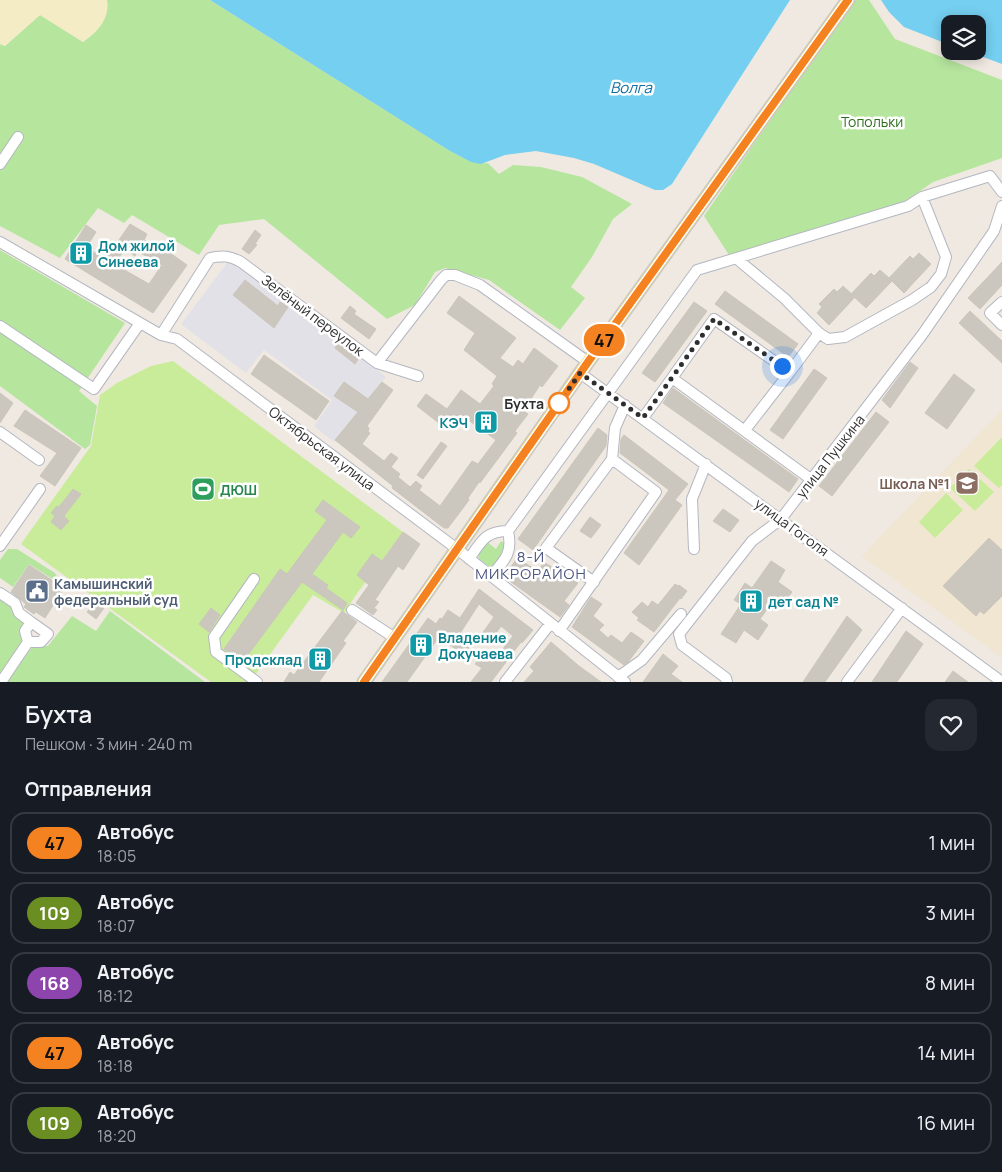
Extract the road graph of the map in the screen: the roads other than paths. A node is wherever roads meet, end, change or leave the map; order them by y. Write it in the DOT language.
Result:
graph roads {
  1 [pos="848,0"];
  2 [pos="18,137"];
  3 [pos="0,164"];
  4 [pos="995,178"];
  5 [pos="1002,192"];
  6 [pos="922,197"];
  7 [pos="1002,206"];
  8 [pos="0,242"];
  9 [pos="737,259"];
  10 [pos="1002,302"];
  11 [pos="140,323"];
  12 [pos="1002,325"];
  13 [pos="0,326"];
  14 [pos="819,333"];
  15 [pos="161,335"];
  16 [pos="588,362"];
  17 [pos="377,363"];
  18 [pos="790,372"];
  19 [pos="580,373"];
  20 [pos="418,376"];
  21 [pos="672,378"];
  22 [pos="607,392"];
  23 [pos="625,405"];
  24 [pos="643,418"];
  25 [pos="745,430"];
  26 [pos="0,432"];
  27 [pos="612,459"];
  28 [pos="39,460"];
  29 [pos="706,464"];
  30 [pos="812,480"];
  31 [pos="40,489"];
  32 [pos="782,519"];
  33 [pos="508,531"];
  34 [pos="0,546"];
  35 [pos="457,549"];
  36 [pos="694,549"];
  37 [pos="469,559"];
  38 [pos="491,576"];
  39 [pos="254,579"];
  40 [pos="594,582"];
  41 [pos="0,592"];
  42 [pos="902,608"];
  43 [pos="352,610"];
  44 [pos="681,614"];
  45 [pos="31,622"];
  46 [pos="554,627"];
  47 [pos="395,638"];
  48 [pos="28,642"];
  49 [pos="990,678"];
  50 [pos="621,679"];
  51 [pos="1,682"];
  52 [pos="257,682"];
  53 [pos="364,682"];
  54 [pos="505,682"];
  55 [pos="727,682"];
  56 [pos="847,682"];
  57 [pos="1002,682"];
  1 -- 16 [label="main road"];
  2 -- 3 [label="street"];
  4 -- 5 [label="street"];
  4 -- 6 [label="street"];
  6 -- 9 [label="street"];
  6 -- 14 [label="street"];
  7 -- 30 [label="street, улица Пушкина"];
  8 -- 11 [label="street, Октябрьская улица"];
  9 -- 14 [label="street"];
  9 -- 22 [label="street"];
  10 -- 12 [label="street"];
  11 -- 13 [label="street"];
  11 -- 15 [label="street, Октябрьская улица"];
  14 -- 18 [label="street"];
  15 -- 17 [label="street, Зелёный переулок"];
  15 -- 35 [label="street, Октябрьская улица"];
  16 -- 17 [label="street"];
  16 -- 19 [label="main road"];
  17 -- 20 [label="street, Зелёный переулок"];
  18 -- 21 [label="street"];
  18 -- 25 [label="street"];
  19 -- 22 [label="street, улица Гоголя"];
  19 -- 35 [label="main road"];
  21 -- 24 [label="street"];
  21 -- 25 [label="street"];
  22 -- 23 [label="street, улица Гоголя"];
  22 -- 33 [label="street"];
  23 -- 24 [label="street, улица Гоголя"];
  23 -- 27 [label="street"];
  24 -- 29 [label="street, улица Гоголя"];
  25 -- 30 [label="street"];
  26 -- 28 [label="street"];
  27 -- 40 [label="street"];
  27 -- 40 [label="street"];
  29 -- 32 [label="street, улица Гоголя"];
  29 -- 36 [label="street"];
  30 -- 32 [label="street, улица Пушкина"];
  31 -- 34 [label="street"];
  32 -- 42 [label="street, улица Гоголя"];
  32 -- 55 [label="street, улица Пушкина"];
  33 -- 37 [label="street"];
  33 -- 38 [label="street"];
  35 -- 37 [label="street, Октябрьская улица"];
  35 -- 47 [label="main road"];
  37 -- 38 [label="street, Октябрьская улица"];
  38 -- 46 [label="street, Октябрьская улица"];
  39 -- 52 [label="street"];
  40 -- 46 [label="street"];
  41 -- 45 [label="street"];
  42 -- 49 [label="street, улица Гоголя"];
  42 -- 56 [label="street"];
  43 -- 47 [label="street"];
  44 -- 50 [label="street"];
  45 -- 48 [label="street"];
  45 -- 48 [label="street"];
  46 -- 50 [label="street, Октябрьская улица"];
  46 -- 54 [label="street"];
  47 -- 53 [label="main road"];
  48 -- 51 [label="street"];
  49 -- 57 [label="street, улица Гоголя"];
}
